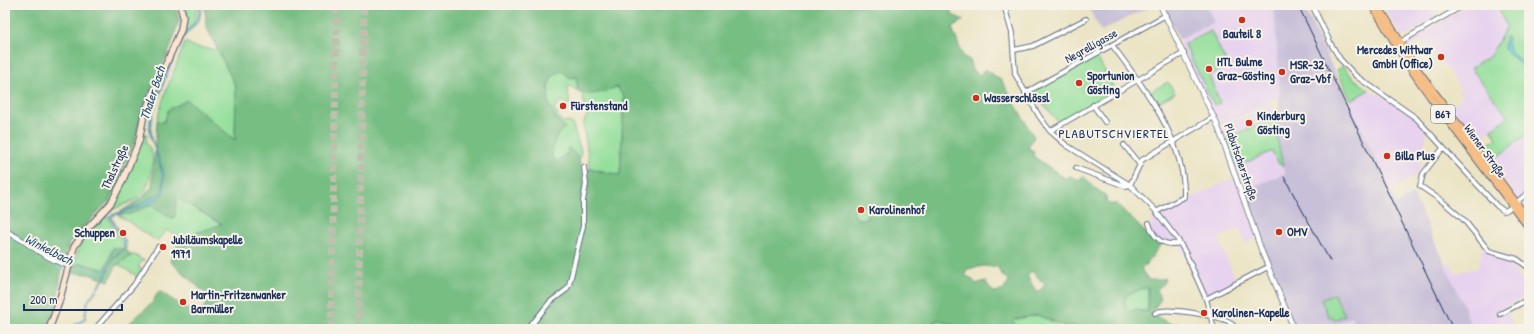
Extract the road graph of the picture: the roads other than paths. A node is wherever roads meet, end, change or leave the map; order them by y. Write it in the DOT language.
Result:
graph roads {
  1 [pos="180,5"];
  2 [pos="1004,5"];
  3 [pos="1160,5"];
  4 [pos="1312,5"];
  5 [pos="1372,5"];
  6 [pos="1378,5"];
  7 [pos="1464,5"];
  8 [pos="1166,15"];
  9 [pos="1086,19"];
  10 [pos="1398,43"];
  11 [pos="1112,45"];
  12 [pos="1014,50"];
  13 [pos="1184,53"];
  14 [pos="1137,78"];
  15 [pos="1025,93"];
  16 [pos="1093,105"];
  17 [pos="1214,117"];
  18 [pos="1105,122"];
  19 [pos="1050,131"];
  20 [pos="1172,141"];
  21 [pos="1124,146"];
  22 [pos="1443,148"];
  23 [pos="1140,164"];
  24 [pos="584,167"];
  25 [pos="1076,168"];
  26 [pos="1130,185"];
  27 [pos="1529,192"];
  28 [pos="1513,204"];
  29 [pos="1156,212"];
  30 [pos="1529,220"];
  31 [pos="1149,222"];
  32 [pos="1529,228"];
  33 [pos="5,231"];
  34 [pos="1180,243"];
  35 [pos="158,247"];
  36 [pos="1268,267"];
  37 [pos="1529,268"];
  38 [pos="67,270"];
  39 [pos="1206,299"];
  40 [pos="1529,299"];
  41 [pos="1155,313"];
  42 [pos="1500,314"];
  43 [pos="1212,316"];
  44 [pos="49,329"];
  45 [pos="95,329"];
  46 [pos="528,329"];
  47 [pos="1214,329"];
  48 [pos="1238,329"];
  49 [pos="1294,329"];
  1 -- 38 [label="main road, Thalstraße"];
  2 -- 12 [label="street"];
  3 -- 8 [label="street, Plabutscherstraße"];
  4 -- 22 [label="street"];
  5 -- 10 [label="main road, Wiener Straße / B67"];
  6 -- 10 [label="main road, Wiener Straße / B67"];
  7 -- 10 [label="street"];
  8 -- 11 [label="street, Negrelligasse"];
  8 -- 13 [label="street, Plabutscherstraße"];
  9 -- 12 [label="street"];
  10 -- 28 [label="main road, Wiener Straße / B67"];
  11 -- 14 [label="street"];
  11 -- 15 [label="street, Negrelligasse"];
  12 -- 15 [label="street"];
  13 -- 14 [label="street"];
  13 -- 17 [label="street, Plabutscherstraße"];
  14 -- 16 [label="street"];
  14 -- 20 [label="street"];
  15 -- 19 [label="street"];
  16 -- 18 [label="street"];
  16 -- 19 [label="street"];
  17 -- 20 [label="street"];
  17 -- 36 [label="street, Plabutscherstraße"];
  19 -- 26 [label="street"];
  20 -- 23 [label="street"];
  20 -- 29 [label="street"];
  21 -- 23 [label="street"];
  22 -- 28 [label="street"];
  22 -- 37 [label="street"];
  23 -- 26 [label="street"];
  24 -- 46 [label="street"];
  25 -- 26 [label="street"];
  26 -- 29 [label="street"];
  27 -- 28 [label="street"];
  28 -- 30 [label="main road, Wiener Straße / B67"];
  28 -- 32 [label="main road, Wiener Straße / B67"];
  29 -- 34 [label="street"];
  31 -- 34 [label="street"];
  33 -- 38 [label="street"];
  34 -- 39 [label="street"];
  35 -- 45 [label="street"];
  36 -- 39 [label="street"];
  36 -- 49 [label="street, Plabutscherstraße"];
  38 -- 44 [label="main road, Thalstraße"];
  39 -- 43 [label="street"];
  40 -- 42 [label="street"];
  41 -- 43 [label="street"];
  43 -- 47 [label="street"];
  43 -- 48 [label="street"];
}
